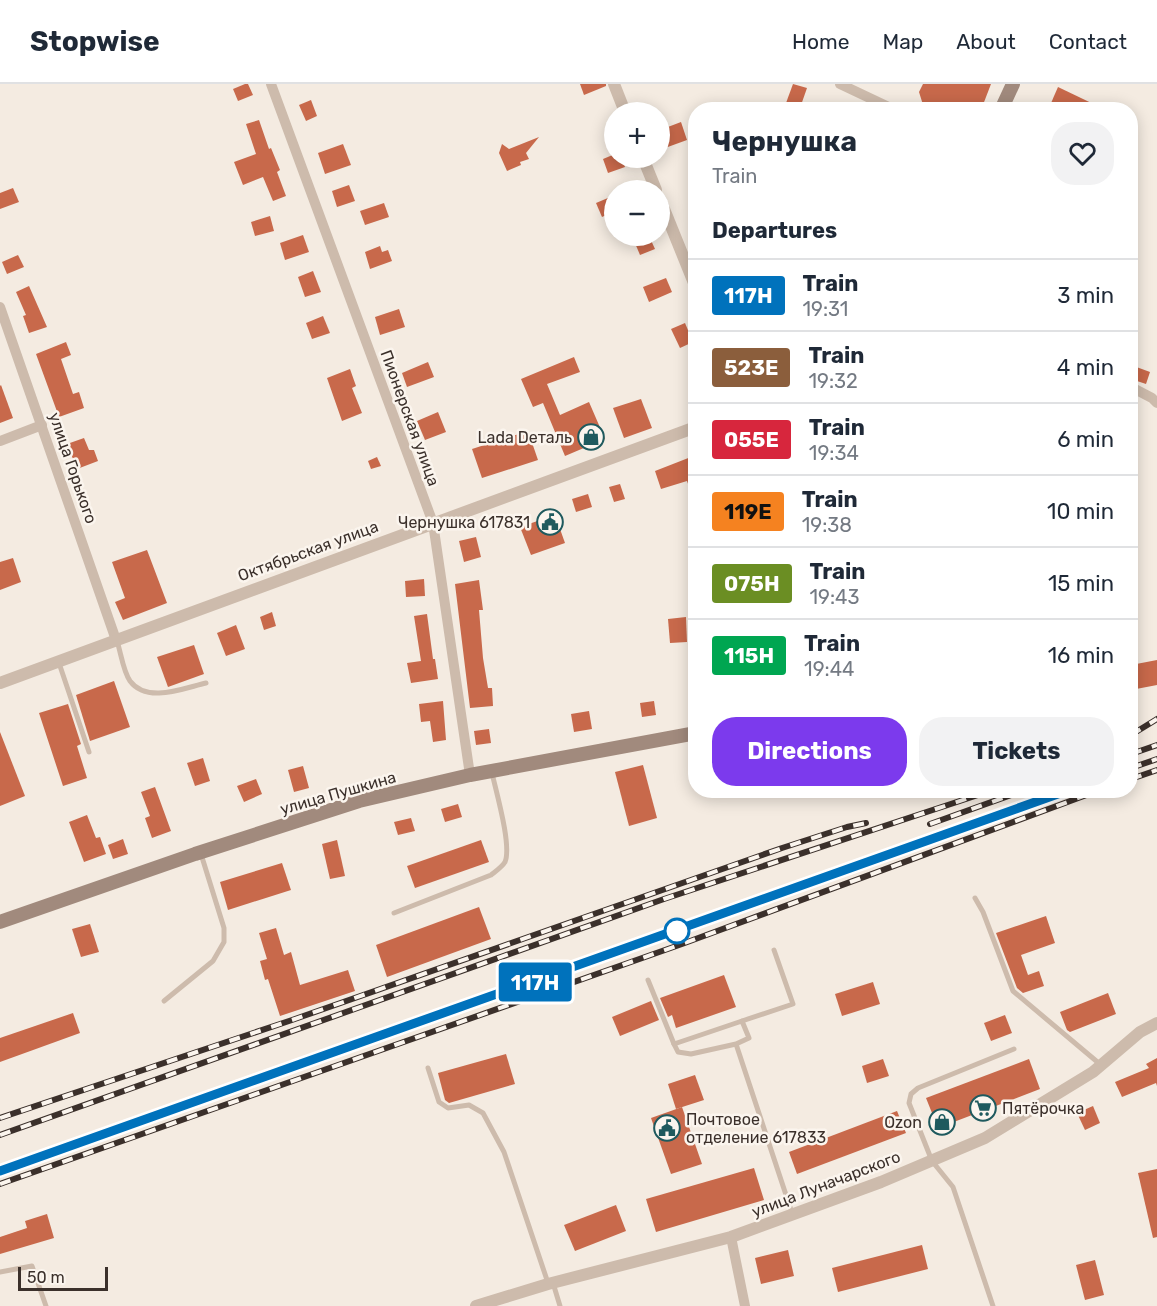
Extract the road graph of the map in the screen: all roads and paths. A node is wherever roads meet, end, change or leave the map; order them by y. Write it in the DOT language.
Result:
graph roads {
  1 [pos="271,84"];
  2 [pos="614,84"];
  3 [pos="840,84"];
  4 [pos="1013,84"];
  5 [pos="621,102"];
  6 [pos="878,102"];
  7 [pos="1005,102"];
  8 [pos="670,224"];
  9 [pos="688,268"];
  10 [pos="0,307"];
  11 [pos="1138,391"];
  12 [pos="1157,403"];
  13 [pos="42,425"];
  14 [pos="688,430"];
  15 [pos="0,441"];
  16 [pos="433,523"];
  17 [pos="116,640"];
  18 [pos="58,661"];
  19 [pos="0,683"];
  20 [pos="206,683"];
  21 [pos="688,734"];
  22 [pos="89,752"];
  23 [pos="492,771"];
  24 [pos="470,775"];
  25 [pos="201,852"];
  26 [pos="975,898"];
  27 [pos="394,913"];
  28 [pos="0,922"];
  29 [pos="774,950"];
  30 [pos="648,980"];
  31 [pos="164,1001"];
  32 [pos="742,1021"];
  33 [pos="1157,1023"];
  34 [pos="674,1044"];
  35 [pos="736,1044"];
  36 [pos="1014,1049"];
  37 [pos="1101,1065"];
  38 [pos="428,1068"];
  39 [pos="932,1161"];
  40 [pos="793,1215"];
  41 [pos="731,1237"];
  42 [pos="0,1272"];
  43 [pos="550,1284"];
  44 [pos="46,1306"];
  45 [pos="476,1306"];
  46 [pos="560,1306"];
  47 [pos="745,1306"];
  48 [pos="993,1306"];
  1 -- 16 [label="street, Пионерская улица"];
  2 -- 5 [label="street"];
  3 -- 6 [label="street"];
  4 -- 7 [label="main road"];
  8 -- 9 [label="street"];
  10 -- 13 [label="street, улица Горького"];
  11 -- 12 [label="street"];
  13 -- 15 [label="street"];
  13 -- 17 [label="street, улица Горького"];
  14 -- 16 [label="street, Октябрьская улица"];
  16 -- 17 [label="street, Октябрьская улица"];
  16 -- 24 [label="street, Пионерская улица"];
  17 -- 18 [label="street, Октябрьская улица"];
  17 -- 20 [label="lane"];
  18 -- 19 [label="street, Октябрьская улица"];
  18 -- 22 [label="lane"];
  21 -- 23 [label="main road, улица Пушкина"];
  23 -- 24 [label="main road, улица Пушкина"];
  23 -- 27 [label="lane"];
  24 -- 25 [label="main road, улица Пушкина"];
  25 -- 28 [label="main road, улица Пушкина"];
  25 -- 31 [label="lane"];
  26 -- 37 [label="lane"];
  29 -- 32 [label="lane"];
  30 -- 34 [label="lane"];
  32 -- 34 [label="lane"];
  32 -- 35 [label="lane"];
  33 -- 37 [label="street, улица Луначарского"];
  34 -- 35 [label="lane"];
  35 -- 40 [label="lane"];
  36 -- 39 [label="lane"];
  37 -- 39 [label="street, улица Луначарского"];
  38 -- 43 [label="lane"];
  39 -- 40 [label="street, улица Луначарского"];
  39 -- 48 [label="lane"];
  40 -- 41 [label="street, улица Луначарского"];
  41 -- 43 [label="street, улица Луначарского"];
  41 -- 47 [label="street"];
  42 -- 44 [label="lane"];
  43 -- 45 [label="street, улица Луначарского"];
  43 -- 46 [label="lane"];
}
